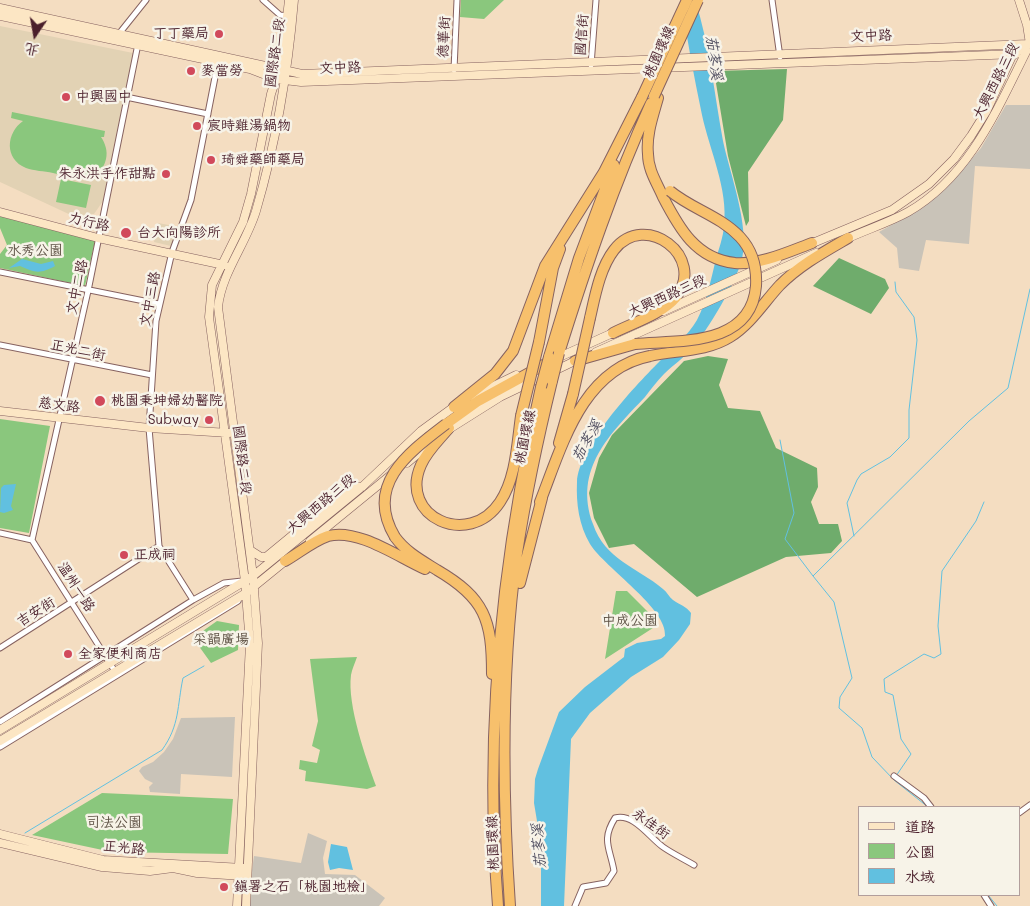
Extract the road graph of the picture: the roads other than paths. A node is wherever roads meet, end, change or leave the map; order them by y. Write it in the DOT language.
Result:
graph roads {
  1 [pos="146,0"];
  2 [pos="263,0"];
  3 [pos="289,0"];
  4 [pos="294,0"];
  5 [pos="457,0"];
  6 [pos="596,0"];
  7 [pos="687,0"];
  8 [pos="698,0"];
  9 [pos="772,0"];
  10 [pos="1019,0"];
  11 [pos="0,8"];
  12 [pos="0,16"];
  13 [pos="287,16"];
  14 [pos="121,32"];
  15 [pos="114,39"];
  16 [pos="138,41"];
  17 [pos="1030,44"];
  18 [pos="780,53"];
  19 [pos="1028,53"];
  20 [pos="1013,54"];
  21 [pos="700,56"];
  22 [pos="218,62"];
  23 [pos="591,62"];
  24 [pos="781,63"];
  25 [pos="701,65"];
  26 [pos="453,67"];
  27 [pos="284,71"];
  28 [pos="592,71"];
  29 [pos="454,76"];
  30 [pos="276,79"];
  31 [pos="285,80"];
  32 [pos="126,97"];
  33 [pos="642,97"];
  34 [pos="656,97"];
  35 [pos="208,114"];
  36 [pos="649,134"];
  37 [pos="582,206"];
  38 [pos="0,212"];
  39 [pos="98,238"];
  40 [pos="848,238"];
  41 [pos="812,244"];
  42 [pos="172,252"];
  43 [pos="222,264"];
  44 [pos="231,267"];
  45 [pos="0,272"];
  46 [pos="88,291"];
  47 [pos="159,304"];
  48 [pos="613,333"];
  49 [pos="0,345"];
  50 [pos="554,356"];
  51 [pos="72,361"];
  52 [pos="575,361"];
  53 [pos="152,375"];
  54 [pos="454,407"];
  55 [pos="0,411"];
  56 [pos="59,418"];
  57 [pos="448,426"];
  58 [pos="149,428"];
  59 [pos="230,433"];
  60 [pos="362,486"];
  61 [pos="540,502"];
  62 [pos="0,533"];
  63 [pos="32,540"];
  64 [pos="159,546"];
  65 [pos="250,550"];
  66 [pos="285,561"];
  67 [pos="253,576"];
  68 [pos="245,581"];
  69 [pos="254,586"];
  70 [pos="246,593"];
  71 [pos="473,597"];
  72 [pos="193,600"];
  73 [pos="73,603"];
  74 [pos="0,648"];
  75 [pos="509,654"];
  76 [pos="106,655"];
  77 [pos="110,663"];
  78 [pos="116,674"];
  79 [pos="498,694"];
  80 [pos="0,722"];
  81 [pos="0,730"];
  82 [pos="250,732"];
  83 [pos="0,742"];
  84 [pos="0,747"];
  85 [pos="895,778"];
  86 [pos="930,806"];
  87 [pos="0,834"];
  88 [pos="0,843"];
  89 [pos="694,865"];
  90 [pos="131,866"];
  91 [pos="243,872"];
  92 [pos="237,906"];
  93 [pos="246,906"];
  94 [pos="498,906"];
  95 [pos="510,906"];
  96 [pos="574,906"];
  1 -- 14 [label="street"];
  2 -- 13 [label="street"];
  3 -- 13 [label="street, 國際路二段"];
  4 -- 27 [label="street, 國際路二段"];
  5 -- 26 [label="street, 德華街"];
  6 -- 23 [label="street, 國信街"];
  7 -- 33 [label="highway, 桃園環線, bridge"];
  8 -- 34 [label="highway, 桃園環線, bridge"];
  9 -- 18 [label="street"];
  10 -- 17 [label="street"];
  11 -- 14 [label="street, 文中路"];
  12 -- 15 [label="street, 文中路"];
  13 -- 27 [label="street, 國際路二段"];
  14 -- 15 [label="street"];
  14 -- 16 [label="street, 文中路"];
  15 -- 16 [label="street, 文中路"];
  16 -- 22 [label="street, 文中路"];
  16 -- 27 [label="street, 文中路"];
  16 -- 32 [label="street, 文中二路"];
  17 -- 18 [label="street, 文中路"];
  17 -- 19 [label="street, 大興西路三段"];
  17 -- 20 [label="street, 大興西路三段"];
  18 -- 21 [label="street, 文中路"];
  18 -- 24 [label="street"];
  19 -- 20 [label="street, 文中路"];
  19 -- 40 [label="street, 大興西路三段"];
  20 -- 24 [label="street, 文中路"];
  20 -- 41 [label="street, 大興西路三段"];
  21 -- 23 [label="street, 文中路"];
  21 -- 25 [label="street"];
  22 -- 30 [label="street, 文中路"];
  22 -- 35 [label="street, 文中三路"];
  23 -- 26 [label="street, 文中路"];
  23 -- 28 [label="street, 國信街"];
  24 -- 25 [label="street, 文中路"];
  25 -- 28 [label="street, 文中路"];
  26 -- 27 [label="street, 文中路"];
  26 -- 29 [label="street, 德華街"];
  27 -- 30 [label="street, 國際路二段"];
  27 -- 31 [label="street, 國際路二段"];
  28 -- 29 [label="street, 文中路"];
  29 -- 31 [label="street, 文中路"];
  30 -- 31 [label="street, 文中路"];
  30 -- 43 [label="street, 國際路二段"];
  31 -- 44 [label="street, 國際路二段"];
  32 -- 35 [label="street"];
  32 -- 39 [label="street, 文中二路"];
  33 -- 37 [label="highway"];
  33 -- 50 [label="highway, 桃園環線"];
  34 -- 36 [label="highway"];
  34 -- 50 [label="highway, 桃園環線"];
  35 -- 42 [label="street, 文中三路"];
  36 -- 41 [label="highway"];
  36 -- 52 [label="highway, bridge"];
  37 -- 54 [label="highway"];
  37 -- 57 [label="highway, bridge"];
  38 -- 39 [label="street, 力行路"];
  39 -- 42 [label="street, 力行路"];
  39 -- 46 [label="street, 文中二路"];
  40 -- 52 [label="street, 大興西路三段"];
  40 -- 61 [label="highway"];
  41 -- 48 [label="street, 大興西路三段"];
  42 -- 43 [label="street, 力行路"];
  42 -- 47 [label="street, 文中三路"];
  43 -- 44 [label="street, 力行路"];
  43 -- 59 [label="street, 國際路二段"];
  44 -- 59 [label="street, 國際路二段"];
  45 -- 46 [label="street"];
  46 -- 47 [label="street"];
  46 -- 51 [label="street, 文中二路"];
  47 -- 53 [label="street, 文中三路"];
  48 -- 50 [label="street, 大興西路三段"];
  48 -- 61 [label="highway, bridge"];
  49 -- 51 [label="street, 正光二街"];
  50 -- 54 [label="street, 大興西路三段"];
  50 -- 57 [label="highway"];
  50 -- 75 [label="highway, 桃園環線, bridge"];
  50 -- 79 [label="highway, 桃園環線, bridge"];
  51 -- 53 [label="street, 正光二街"];
  51 -- 56 [label="street, 文中二路"];
  52 -- 57 [label="street, 大興西路三段"];
  53 -- 58 [label="street, 文中三路"];
  54 -- 60 [label="street, 大興西路三段"];
  55 -- 56 [label="street, 慈文路"];
  56 -- 58 [label="street, 慈文路"];
  56 -- 63 [label="street, 文中二路"];
  57 -- 66 [label="street, 大興西路三段"];
  57 -- 71 [label="highway, bridge"];
  58 -- 59 [label="street, 慈文路"];
  58 -- 64 [label="street, 文中三路"];
  59 -- 65 [label="street, 國際路二段"];
  59 -- 68 [label="street, 國際路二段"];
  60 -- 65 [label="street"];
  60 -- 67 [label="street, 大興西路三段"];
  61 -- 75 [label="highway"];
  62 -- 63 [label="street"];
  63 -- 73 [label="street, 溫州一路"];
  64 -- 72 [label="street"];
  64 -- 73 [label="street, 吉安街"];
  65 -- 67 [label="street, 國際路二段"];
  66 -- 69 [label="street, 大興西路三段"];
  66 -- 71 [label="highway"];
  67 -- 68 [label="street, 大興西路三段"];
  67 -- 69 [label="street, 國際路二段"];
  68 -- 70 [label="street, 國際路二段"];
  68 -- 72 [label="street, 大興西路三段"];
  68 -- 77 [label="street, 大興西路三段"];
  69 -- 70 [label="street, 大興西路三段"];
  69 -- 82 [label="street, 國際路二段"];
  70 -- 78 [label="street, 大興西路三段"];
  70 -- 82 [label="street, 國際路二段"];
  71 -- 79 [label="highway"];
  72 -- 76 [label="street, 大興西路三段"];
  73 -- 74 [label="street, 吉安街"];
  73 -- 76 [label="street, 溫州一路"];
  75 -- 79 [label="highway, 桃園環線"];
  76 -- 77 [label="street, 溫州一路"];
  76 -- 80 [label="street, 大興西路三段"];
  77 -- 78 [label="street, 溫州一路"];
  77 -- 81 [label="street, 大興西路三段"];
  78 -- 83 [label="street, 大興西路三段"];
  78 -- 84 [label="street, 大興西路三段"];
  79 -- 94 [label="highway, 桃園環線"];
  79 -- 95 [label="highway, 桃園環線"];
  82 -- 91 [label="street, 國際路二段"];
  85 -- 86 [label="street"];
  87 -- 90 [label="street, 正光路"];
  88 -- 90 [label="street, 正光路"];
  89 -- 96 [label="street, 永佳街"];
  90 -- 91 [label="street, 正光路"];
  91 -- 92 [label="street, 國際路二段"];
  91 -- 93 [label="street, 國際路二段"];
}
